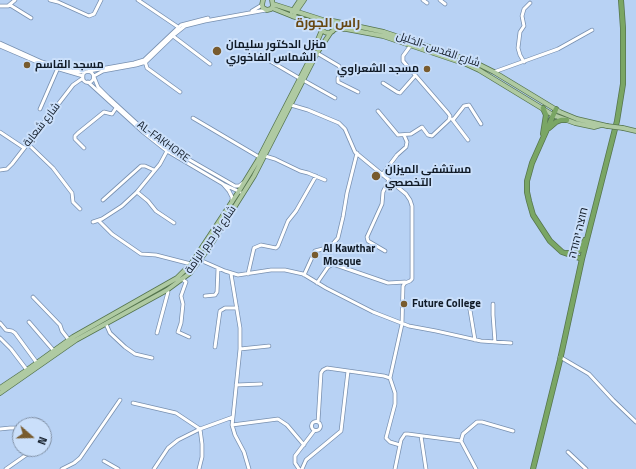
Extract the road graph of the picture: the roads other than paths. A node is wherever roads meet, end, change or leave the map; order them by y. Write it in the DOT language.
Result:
graph roads {
  1 [pos="15,0"];
  2 [pos="50,0"];
  3 [pos="101,0"];
  4 [pos="138,0"];
  5 [pos="300,0"];
  6 [pos="304,0"];
  7 [pos="440,0"];
  8 [pos="621,0"];
  9 [pos="262,1"];
  10 [pos="530,3"];
  11 [pos="272,4"];
  12 [pos="445,4"];
  13 [pos="10,5"];
  14 [pos="0,6"];
  15 [pos="267,10"];
  16 [pos="294,11"];
  17 [pos="245,14"];
  18 [pos="292,16"];
  19 [pos="31,18"];
  20 [pos="323,20"];
  21 [pos="334,21"];
  22 [pos="321,25"];
  23 [pos="179,28"];
  24 [pos="322,30"];
  25 [pos="333,30"];
  26 [pos="592,30"];
  27 [pos="173,36"];
  28 [pos="0,43"];
  29 [pos="411,45"];
  30 [pos="0,46"];
  31 [pos="317,53"];
  32 [pos="258,54"];
  33 [pos="145,61"];
  34 [pos="524,62"];
  35 [pos="210,64"];
  36 [pos="57,70"];
  37 [pos="87,72"];
  38 [pos="494,72"];
  39 [pos="415,76"];
  40 [pos="83,77"];
  41 [pos="94,77"];
  42 [pos="301,79"];
  43 [pos="88,82"];
  44 [pos="383,83"];
  45 [pos="180,92"];
  46 [pos="358,92"];
  47 [pos="335,98"];
  48 [pos="290,105"];
  49 [pos="116,108"];
  50 [pos="543,108"];
  51 [pos="40,109"];
  52 [pos="556,109"];
  53 [pos="378,111"];
  54 [pos="553,114"];
  55 [pos="450,116"];
  56 [pos="192,118"];
  57 [pos="453,120"];
  58 [pos="567,120"];
  59 [pos="481,124"];
  60 [pos="601,125"];
  61 [pos="636,130"];
  62 [pos="0,132"];
  63 [pos="404,135"];
  64 [pos="543,137"];
  65 [pos="468,140"];
  66 [pos="28,144"];
  67 [pos="24,148"];
  68 [pos="84,148"];
  69 [pos="167,150"];
  70 [pos="357,153"];
  71 [pos="265,156"];
  72 [pos="259,157"];
  73 [pos="0,170"];
  74 [pos="154,170"];
  75 [pos="382,174"];
  76 [pos="316,176"];
  77 [pos="325,180"];
  78 [pos="388,180"];
  79 [pos="223,184"];
  80 [pos="240,190"];
  81 [pos="137,192"];
  82 [pos="103,200"];
  83 [pos="232,202"];
  84 [pos="80,209"];
  85 [pos="99,221"];
  86 [pos="93,222"];
  87 [pos="174,223"];
  88 [pos="589,230"];
  89 [pos="385,251"];
  90 [pos="562,252"];
  91 [pos="582,259"];
  92 [pos="200,260"];
  93 [pos="191,264"];
  94 [pos="218,268"];
  95 [pos="231,274"];
  96 [pos="248,274"];
  97 [pos="304,275"];
  98 [pos="182,279"];
  99 [pos="406,282"];
  100 [pos="318,283"];
  101 [pos="575,289"];
  102 [pos="167,290"];
  103 [pos="205,296"];
  104 [pos="33,297"];
  105 [pos="469,304"];
  106 [pos="493,304"];
  107 [pos="237,308"];
  108 [pos="29,322"];
  109 [pos="0,323"];
  110 [pos="106,324"];
  111 [pos="402,324"];
  112 [pos="157,333"];
  113 [pos="189,337"];
  114 [pos="0,338"];
  115 [pos="69,340"];
  116 [pos="475,340"];
  117 [pos="495,342"];
  118 [pos="510,343"];
  119 [pos="269,346"];
  120 [pos="215,348"];
  121 [pos="240,349"];
  122 [pos="54,350"];
  123 [pos="560,357"];
  124 [pos="152,358"];
  125 [pos="37,363"];
  126 [pos="27,370"];
  127 [pos="348,371"];
  128 [pos="390,378"];
  129 [pos="236,384"];
  130 [pos="261,384"];
  131 [pos="0,388"];
  132 [pos="0,393"];
  133 [pos="120,400"];
  134 [pos="133,403"];
  135 [pos="233,417"];
  136 [pos="318,422"];
  137 [pos="636,422"];
  138 [pos="232,425"];
  139 [pos="12,428"];
  140 [pos="0,429"];
  141 [pos="200,429"];
  142 [pos="314,431"];
  143 [pos="513,431"];
  144 [pos="420,436"];
  145 [pos="461,441"];
  146 [pos="304,445"];
  147 [pos="400,445"];
  148 [pos="568,452"];
  149 [pos="23,457"];
  150 [pos="104,461"];
  151 [pos="6,469"];
  152 [pos="62,469"];
  153 [pos="118,469"];
  154 [pos="154,469"];
  155 [pos="199,469"];
  156 [pos="249,469"];
  157 [pos="299,469"];
  158 [pos="302,469"];
  159 [pos="395,469"];
  160 [pos="426,469"];
  161 [pos="476,469"];
  162 [pos="533,469"];
  163 [pos="586,469"];
  1 -- 13 [label="street"];
  2 -- 3 [label="street"];
  4 -- 23 [label="street"];
  5 -- 16 [label="main road"];
  6 -- 16 [label="main road"];
  7 -- 12 [label="street"];
  8 -- 88 [label="highway, חוצה יהודה"];
  9 -- 15 [label="main road"];
  9 -- 17 [label="street"];
  10 -- 34 [label="street"];
  11 -- 15 [label="main road"];
  11 -- 16 [label="main road"];
  11 -- 18 [label="main road"];
  13 -- 14 [label="street"];
  13 -- 19 [label="street"];
  15 -- 17 [label="street"];
  16 -- 18 [label="main road"];
  16 -- 20 [label="main road"];
  17 -- 23 [label="street"];
  18 -- 22 [label="main road"];
  20 -- 21 [label="main road"];
  20 -- 22 [label="main road"];
  21 -- 25 [label="main road"];
  21 -- 38 [label="main road, شارع القدس-الخليل"];
  22 -- 24 [label="main road"];
  23 -- 27 [label="street"];
  23 -- 33 [label="street"];
  24 -- 25 [label="main road"];
  24 -- 42 [label="main road, شارع بئر حرم الرامة"];
  25 -- 29 [label="main road, شارع القدس-الخليل"];
  25 -- 31 [label="main road, شارع بئر حرم الرامة"];
  26 -- 34 [label="street"];
  27 -- 33 [label="street"];
  27 -- 35 [label="street"];
  28 -- 37 [label="street"];
  29 -- 39 [label="street"];
  29 -- 50 [label="main road, شارع القدس-الخليل"];
  30 -- 36 [label="street"];
  31 -- 42 [label="main road, شارع بئر حرم الرامة"];
  31 -- 46 [label="street"];
  32 -- 42 [label="street"];
  33 -- 37 [label="street"];
  33 -- 41 [label="street"];
  33 -- 45 [label="street"];
  34 -- 38 [label="street"];
  36 -- 40 [label="street"];
  36 -- 51 [label="street"];
  37 -- 40 [label="street"];
  37 -- 41 [label="street"];
  38 -- 52 [label="main road, شارع القدس-الخليل"];
  39 -- 44 [label="street"];
  39 -- 55 [label="street"];
  40 -- 43 [label="street"];
  40 -- 66 [label="street, شارع شعابة"];
  41 -- 43 [label="street"];
  41 -- 80 [label="street, AL-FAKHORE"];
  42 -- 47 [label="street"];
  42 -- 48 [label="main road, شارع بئر حرم الرامة"];
  42 -- 72 [label="main road, شارع بئر حرم الرامة"];
  43 -- 49 [label="street, AL-FAKHORE"];
  48 -- 70 [label="street"];
  48 -- 71 [label="main road, شارع بئر حرم الرامة"];
  49 -- 68 [label="street"];
  49 -- 69 [label="street, AL-FAKHORE"];
  50 -- 54 [label="main road, شارع القدس-الخليل"];
  50 -- 64 [label="highway"];
  52 -- 54 [label="highway"];
  52 -- 60 [label="main road, شارع القدس-الخليل"];
  53 -- 63 [label="street"];
  54 -- 58 [label="main road, شارع القدس-الخليل"];
  54 -- 64 [label="highway"];
  55 -- 57 [label="street"];
  55 -- 63 [label="street"];
  56 -- 72 [label="street"];
  57 -- 59 [label="street"];
  57 -- 65 [label="street"];
  58 -- 60 [label="main road, شارع القدس-الخليل"];
  58 -- 64 [label="highway"];
  60 -- 61 [label="main road, شارع القدس-الخليل, bridge"];
  62 -- 67 [label="street"];
  63 -- 75 [label="street"];
  64 -- 90 [label="highway"];
  66 -- 67 [label="street, شارع شعابة"];
  66 -- 84 [label="street"];
  67 -- 73 [label="street, شارع شعابة"];
  69 -- 74 [label="street"];
  69 -- 79 [label="street, AL-FAKHORE"];
  70 -- 75 [label="street"];
  70 -- 97 [label="street"];
  71 -- 76 [label="street"];
  71 -- 80 [label="main road, شارع بئر حرم الرامة"];
  72 -- 80 [label="main road, شارع بئر حرم الرامة"];
  74 -- 81 [label="street"];
  74 -- 82 [label="street"];
  75 -- 78 [label="street"];
  76 -- 77 [label="street"];
  76 -- 96 [label="street"];
  78 -- 89 [label="street"];
  78 -- 99 [label="street"];
  79 -- 80 [label="street, AL-FAKHORE"];
  79 -- 83 [label="street"];
  80 -- 83 [label="main road, شارع بئر حرم الرامة"];
  80 -- 92 [label="main road, شارع بئر حرم الرامة"];
  81 -- 85 [label="street"];
  81 -- 87 [label="street"];
  83 -- 93 [label="main road, شارع بئر حرم الرامة"];
  85 -- 86 [label="street"];
  85 -- 93 [label="street"];
  88 -- 90 [label="highway"];
  88 -- 91 [label="highway, חוצה יהודה"];
  90 -- 91 [label="highway"];
  90 -- 101 [label="highway"];
  91 -- 101 [label="highway, חוצה יהודה"];
  92 -- 94 [label="street"];
  92 -- 98 [label="main road, شارع بئر حرم الرامة"];
  93 -- 115 [label="main road, شارع بئر حرم الرامة"];
  94 -- 95 [label="street"];
  94 -- 103 [label="street"];
  95 -- 96 [label="street"];
  95 -- 107 [label="street"];
  96 -- 97 [label="street"];
  97 -- 100 [label="street"];
  98 -- 102 [label="main road, شارع بئر حرم الرامة"];
  98 -- 113 [label="street"];
  99 -- 100 [label="street"];
  99 -- 111 [label="street"];
  100 -- 111 [label="street"];
  101 -- 123 [label="highway, חוצה יהודה"];
  102 -- 110 [label="main road, شارع بئر حرم الرامة"];
  102 -- 112 [label="street"];
  104 -- 115 [label="street"];
  105 -- 116 [label="street"];
  106 -- 117 [label="street"];
  107 -- 120 [label="street"];
  107 -- 121 [label="street"];
  108 -- 122 [label="street"];
  109 -- 125 [label="street"];
  110 -- 124 [label="street"];
  110 -- 132 [label="main road, شارع بئر حرم الرامة"];
  111 -- 116 [label="street"];
  111 -- 128 [label="street"];
  114 -- 126 [label="street"];
  115 -- 122 [label="main road, شارع بئر حرم الرامة"];
  116 -- 117 [label="street"];
  117 -- 118 [label="street"];
  119 -- 121 [label="street"];
  121 -- 129 [label="street"];
  122 -- 125 [label="main road, شارع بئر حرم الرامة"];
  123 -- 137 [label="street"];
  123 -- 162 [label="highway, חוצה יהודה"];
  125 -- 126 [label="main road, شارع بئر حرم الرامة"];
  126 -- 131 [label="main road, شارع بئر حرم الرامة"];
  127 -- 128 [label="street"];
  127 -- 136 [label="street"];
  127 -- 158 [label="street"];
  128 -- 147 [label="street"];
  129 -- 130 [label="street"];
  129 -- 135 [label="street"];
  133 -- 152 [label="street"];
  134 -- 141 [label="street"];
  135 -- 138 [label="street"];
  135 -- 141 [label="street"];
  136 -- 142 [label="street"];
  136 -- 142 [label="street"];
  138 -- 146 [label="street"];
  138 -- 156 [label="street"];
  139 -- 140 [label="street"];
  141 -- 154 [label="street"];
  141 -- 155 [label="street"];
  142 -- 146 [label="street"];
  143 -- 145 [label="street"];
  144 -- 145 [label="street"];
  144 -- 147 [label="street"];
  144 -- 160 [label="street"];
  145 -- 161 [label="street"];
  146 -- 157 [label="street"];
  147 -- 159 [label="street"];
  148 -- 163 [label="street"];
  149 -- 151 [label="street"];
  150 -- 153 [label="street"];
}
